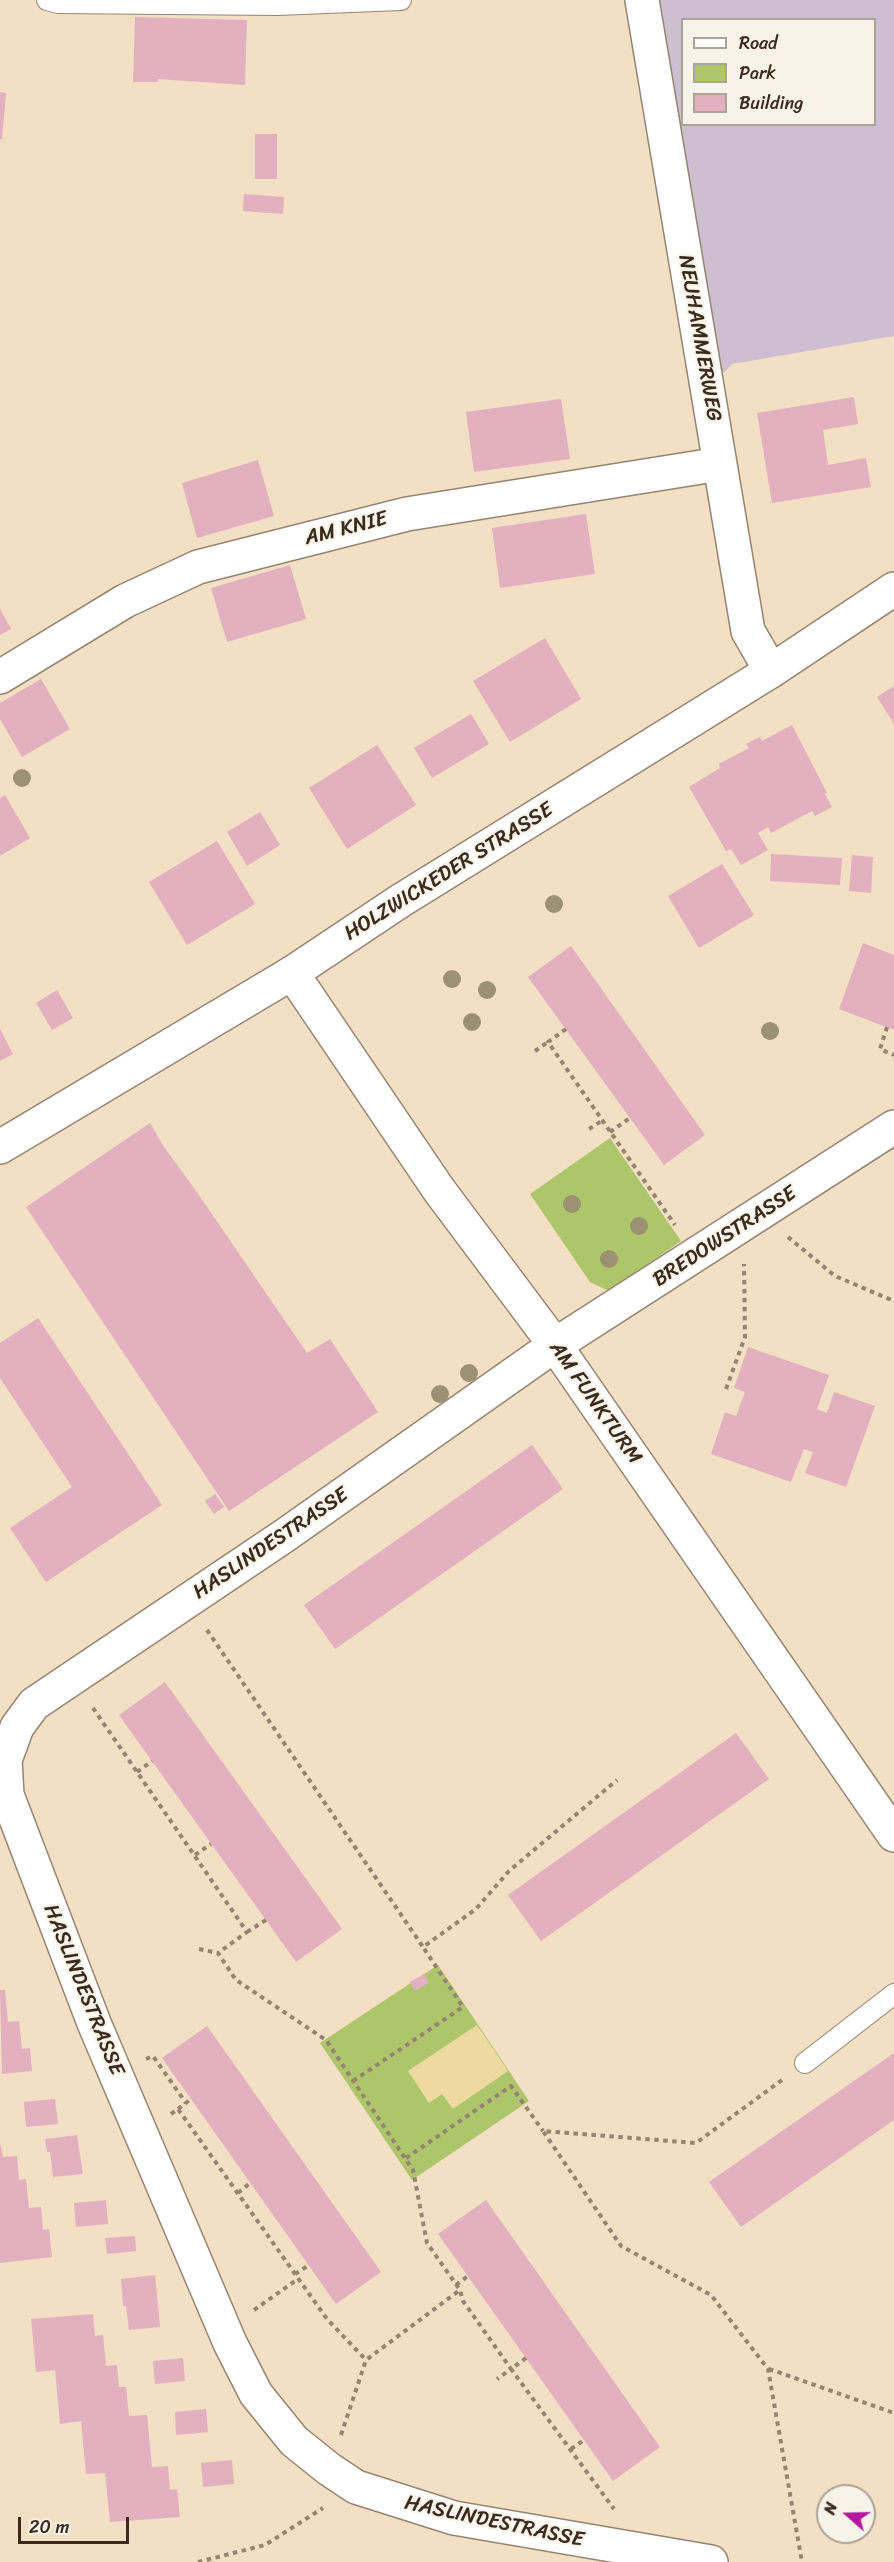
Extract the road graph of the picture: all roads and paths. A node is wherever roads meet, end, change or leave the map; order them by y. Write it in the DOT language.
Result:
graph roads {
  1 [pos="47,0"];
  2 [pos="401,0"];
  3 [pos="642,0"];
  4 [pos="720,464"];
  5 [pos="894,589"];
  6 [pos="771,670"];
  7 [pos="0,677"];
  8 [pos="292,973"];
  9 [pos="887,1027"];
  10 [pos="566,1029"];
  11 [pos="549,1042"];
  12 [pos="535,1052"];
  13 [pos="894,1055"];
  14 [pos="630,1118"];
  15 [pos="603,1120"];
  16 [pos="894,1127"];
  17 [pos="589,1130"];
  18 [pos="610,1132"];
  19 [pos="0,1146"];
  20 [pos="784,1234"];
  21 [pos="696,1255"];
  22 [pos="744,1260"];
  23 [pos="894,1301"];
  24 [pos="555,1345"];
  25 [pos="726,1389"];
  26 [pos="187,1601"];
  27 [pos="92,1706"];
  28 [pos="152,1761"];
  29 [pos="137,1772"];
  30 [pos="617,1780"];
  31 [pos="894,1835"];
  32 [pos="211,1844"];
  33 [pos="195,1855"];
  34 [pos="266,1920"];
  35 [pos="247,1932"];
  36 [pos="423,1947"];
  37 [pos="199,1948"];
  38 [pos="218,1953"];
  39 [pos="894,1994"];
  40 [pos="144,2059"];
  41 [pos="805,2063"];
  42 [pos="353,2081"];
  43 [pos="191,2099"];
  44 [pos="186,2103"];
  45 [pos="178,2109"];
  46 [pos="170,2115"];
  47 [pos="543,2131"];
  48 [pos="406,2158"];
  49 [pos="250,2183"];
  50 [pos="238,2193"];
  51 [pos="309,2265"];
  52 [pos="295,2274"];
  53 [pos="468,2276"];
  54 [pos="298,2279"];
  55 [pos="456,2285"];
  56 [pos="460,2290"];
  57 [pos="246,2316"];
  58 [pos="526,2358"];
  59 [pos="366,2360"];
  60 [pos="512,2369"];
  61 [pos="768,2369"];
  62 [pos="497,2379"];
  63 [pos="894,2413"];
  64 [pos="584,2440"];
  65 [pos="571,2449"];
  66 [pos="329,2469"];
  67 [pos="356,2487"];
  68 [pos="615,2511"];
  69 [pos="198,2562"];
  70 [pos="711,2562"];
  71 [pos="801,2562"];
  1 -- 2 [label="lane"];
  3 -- 4 [label="street, NEUHAMMERWEG"];
  4 -- 6 [label="street, NEUHAMMERWEG"];
  4 -- 7 [label="street, AM KNIE"];
  5 -- 6 [label="street, HOLZWICKEDER STRASSE"];
  6 -- 8 [label="street, HOLZWICKEDER STRASSE"];
  8 -- 19 [label="street, HOLZWICKEDER STRASSE"];
  8 -- 24 [label="street, AM FUNKTURM"];
  9 -- 13 [label="path"];
  10 -- 11 [label="path"];
  11 -- 12 [label="path"];
  11 -- 15 [label="path"];
  14 -- 18 [label="path"];
  15 -- 17 [label="path"];
  15 -- 18 [label="path"];
  16 -- 21 [label="street, BREDOWSTRASSE"];
  18 -- 21 [label="path"];
  20 -- 23 [label="path"];
  21 -- 24 [label="street, BREDOWSTRASSE"];
  22 -- 25 [label="path"];
  24 -- 26 [label="street, HASLINDESTRASSE"];
  24 -- 31 [label="street, AM FUNKTURM"];
  26 -- 36 [label="path"];
  26 -- 66 [label="street, HASLINDESTRASSE"];
  27 -- 29 [label="path"];
  28 -- 29 [label="path"];
  29 -- 33 [label="path"];
  30 -- 36 [label="path"];
  32 -- 33 [label="path"];
  33 -- 35 [label="path"];
  34 -- 35 [label="path"];
  35 -- 38 [label="path"];
  36 -- 42 [label="path"];
  37 -- 38 [label="path"];
  38 -- 42 [label="path"];
  39 -- 41 [label="lane"];
  40 -- 44 [label="path"];
  41 -- 47 [label="path"];
  42 -- 48 [label="path"];
  43 -- 44 [label="path"];
  44 -- 45 [label="path"];
  45 -- 46 [label="path"];
  45 -- 50 [label="path"];
  47 -- 48 [label="path"];
  47 -- 61 [label="path"];
  48 -- 55 [label="path"];
  49 -- 50 [label="path"];
  50 -- 52 [label="path"];
  51 -- 52 [label="path"];
  52 -- 54 [label="path"];
  53 -- 55 [label="path"];
  54 -- 57 [label="path"];
  54 -- 59 [label="path"];
  55 -- 56 [label="path"];
  56 -- 59 [label="path"];
  56 -- 60 [label="path"];
  58 -- 60 [label="path"];
  59 -- 66 [label="path"];
  60 -- 62 [label="path"];
  60 -- 65 [label="path"];
  61 -- 63 [label="path"];
  61 -- 71 [label="path"];
  64 -- 65 [label="path"];
  65 -- 68 [label="path"];
  66 -- 67 [label="street, HASLINDESTRASSE"];
  67 -- 69 [label="path"];
  67 -- 70 [label="street, HASLINDESTRASSE"];
}
